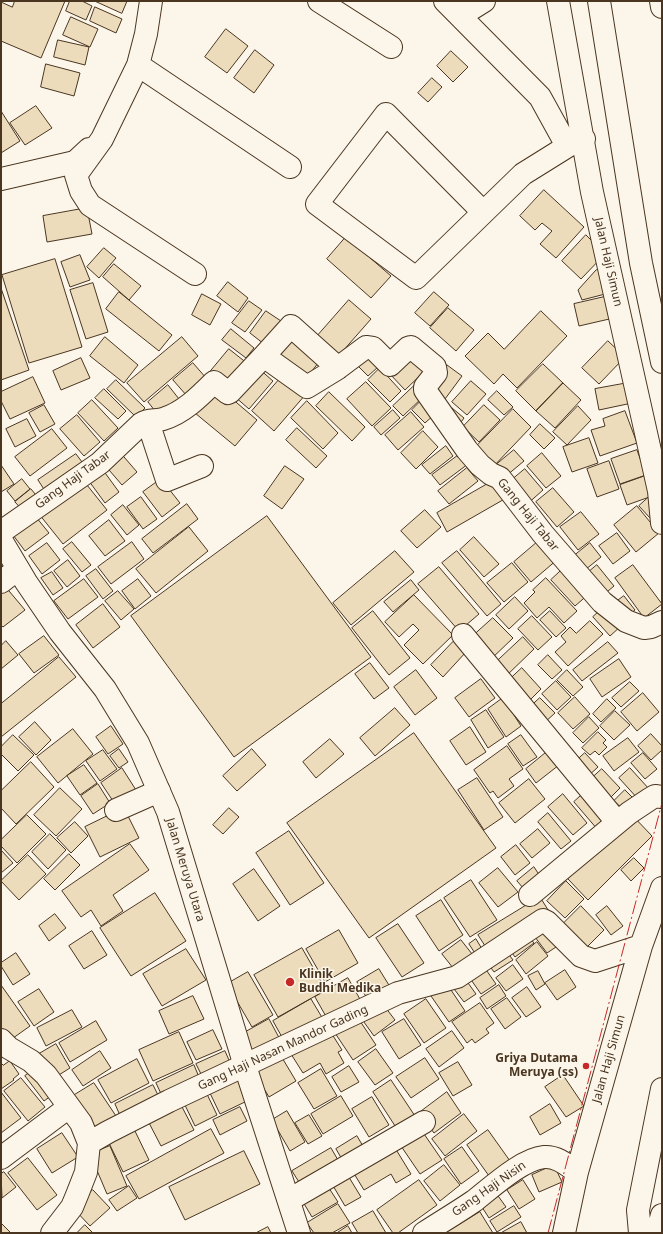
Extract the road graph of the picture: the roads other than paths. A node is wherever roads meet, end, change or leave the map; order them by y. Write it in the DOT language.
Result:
graph roads {
  1 [pos="151,1"];
  2 [pos="319,1"];
  3 [pos="445,1"];
  4 [pos="484,1"];
  5 [pos="558,1"];
  6 [pos="599,1"];
  7 [pos="661,1"];
  8 [pos="662,7"];
  9 [pos="460,16"];
  10 [pos="134,43"];
  11 [pos="391,47"];
  12 [pos="138,65"];
  13 [pos="576,142"];
  14 [pos="290,167"];
  15 [pos="76,175"];
  16 [pos="1,179"];
  17 [pos="1,193"];
  18 [pos="483,212"];
  19 [pos="195,274"];
  20 [pos="262,357"];
  21 [pos="662,362"];
  22 [pos="338,368"];
  23 [pos="141,424"];
  24 [pos="202,466"];
  25 [pos="662,523"];
  26 [pos="1,532"];
  27 [pos="1,540"];
  28 [pos="18,569"];
  29 [pos="1,582"];
  30 [pos="662,622"];
  31 [pos="462,635"];
  32 [pos="159,791"];
  33 [pos="662,797"];
  34 [pos="116,810"];
  35 [pos="618,822"];
  36 [pos="662,888"];
  37 [pos="530,895"];
  38 [pos="641,946"];
  39 [pos="1,1040"];
  40 [pos="245,1066"];
  41 [pos="662,1089"];
  42 [pos="69,1108"];
  43 [pos="424,1122"];
  44 [pos="89,1143"];
  45 [pos="1,1158"];
  46 [pos="577,1172"];
  47 [pos="289,1200"];
  48 [pos="662,1215"];
  49 [pos="52,1233"];
  50 [pos="299,1233"];
  51 [pos="424,1233"];
  52 [pos="564,1233"];
  53 [pos="640,1233"];
  54 [pos="657,1233"];
  1 -- 12 [label="main road"];
  2 -- 11 [label="main road"];
  3 -- 9 [label="main road"];
  4 -- 9 [label="main road"];
  5 -- 13 [label="main road, Jalan Haji Simun"];
  6 -- 21 [label="main road"];
  7 -- 8 [label="main road"];
  9 -- 13 [label="main road"];
  10 -- 16 [label="main road"];
  12 -- 14 [label="main road"];
  12 -- 15 [label="main road"];
  13 -- 18 [label="main road"];
  13 -- 25 [label="main road, Jalan Haji Simun"];
  15 -- 17 [label="main road"];
  15 -- 19 [label="main road"];
  18 -- 18 [label="main road"];
  20 -- 22 [label="main road, Gang Haji Tabar"];
  20 -- 22 [label="main road"];
  20 -- 23 [label="main road"];
  22 -- 30 [label="main road, Gang Haji Tabar"];
  23 -- 24 [label="main road"];
  23 -- 26 [label="main road, Gang Haji Tabar"];
  27 -- 28 [label="main road, Jalan Meruya Utara"];
  28 -- 29 [label="main road"];
  28 -- 32 [label="main road, Jalan Meruya Utara"];
  31 -- 35 [label="main road"];
  32 -- 34 [label="main road"];
  32 -- 40 [label="main road, Jalan Meruya Utara"];
  33 -- 35 [label="main road"];
  35 -- 37 [label="main road"];
  36 -- 38 [label="main road, Jalan Haji Simun"];
  38 -- 40 [label="main road, Gang Haji Nasan Mandor Gading"];
  38 -- 46 [label="main road, Jalan Haji Simun"];
  39 -- 42 [label="main road"];
  40 -- 44 [label="main road, Gang Haji Nasan Mandor Gading"];
  40 -- 47 [label="main road, Jalan Meruya Utara"];
  41 -- 53 [label="main road"];
  42 -- 44 [label="main road"];
  42 -- 45 [label="main road"];
  43 -- 47 [label="main road"];
  44 -- 49 [label="main road"];
  46 -- 51 [label="main road, Gang Haji Nisin"];
  46 -- 52 [label="main road, Jalan Haji Simun"];
  47 -- 50 [label="main road, Jalan Meruya Utara"];
  48 -- 54 [label="main road"];
}
